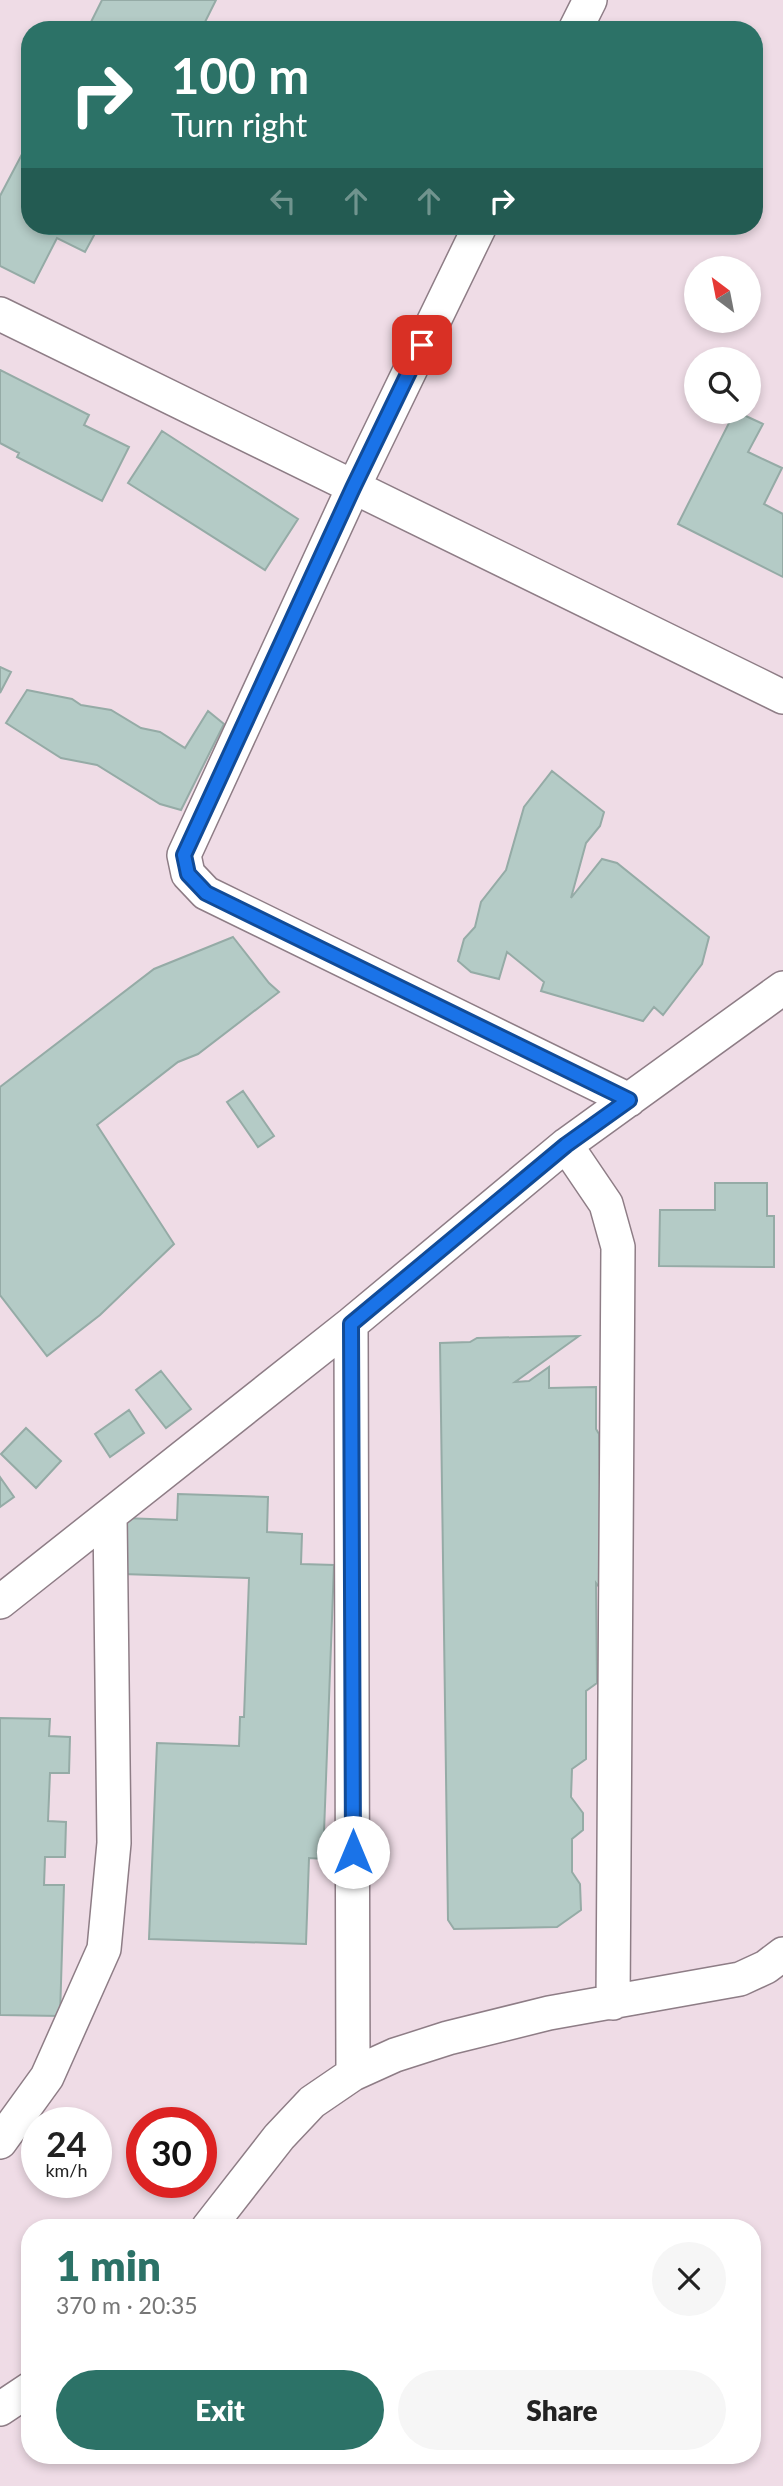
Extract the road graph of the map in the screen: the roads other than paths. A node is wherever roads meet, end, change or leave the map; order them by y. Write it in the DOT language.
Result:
graph roads {
  1 [pos="590,0"];
  2 [pos="580,21"];
  3 [pos="476,235"];
  4 [pos="0,314"];
  5 [pos="353,488"];
  6 [pos="783,696"];
  7 [pos="783,988"];
  8 [pos="629,1100"];
  9 [pos="566,1145"];
  10 [pos="351,1324"];
  11 [pos="110,1516"];
  12 [pos="0,1602"];
  13 [pos="783,1954"];
  14 [pos="613,2003"];
  15 [pos="354,2074"];
  16 [pos="0,2142"];
  17 [pos="215,2219"];
  18 [pos="21,2395"];
  19 [pos="0,2409"];
  1 -- 2 [label="street"];
  3 -- 5 [label="street"];
  4 -- 5 [label="street"];
  5 -- 6 [label="street"];
  5 -- 8 [label="street"];
  7 -- 8 [label="street"];
  8 -- 9 [label="street"];
  9 -- 10 [label="street"];
  9 -- 14 [label="street"];
  10 -- 11 [label="street"];
  10 -- 15 [label="street"];
  11 -- 12 [label="street"];
  11 -- 16 [label="street"];
  13 -- 14 [label="street"];
  14 -- 15 [label="street"];
  15 -- 17 [label="street"];
  18 -- 19 [label="street"];
}
